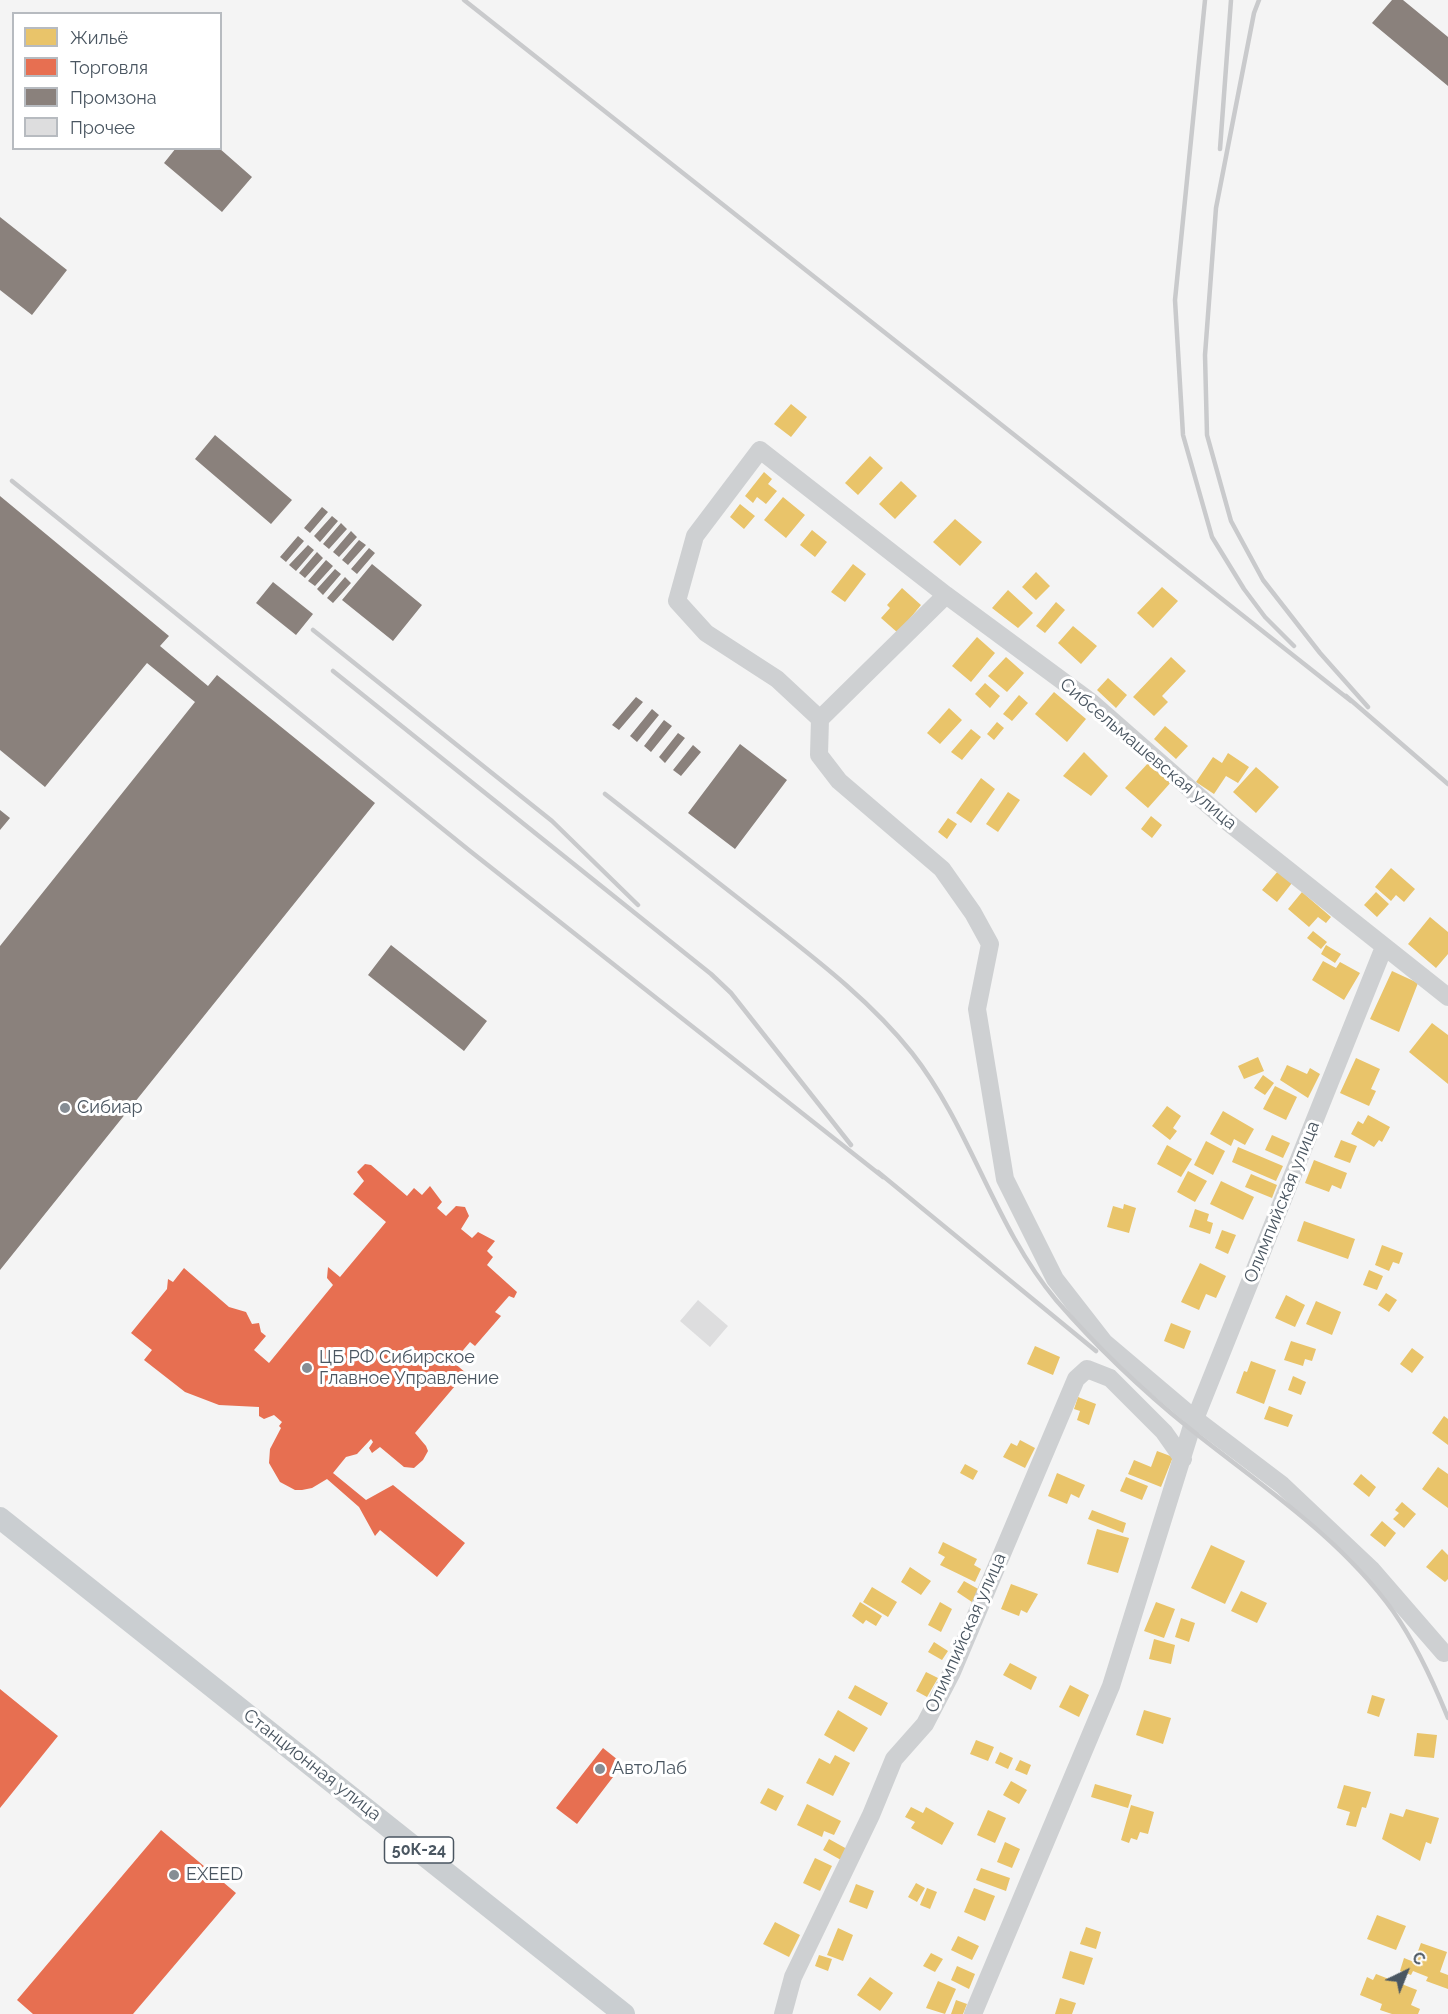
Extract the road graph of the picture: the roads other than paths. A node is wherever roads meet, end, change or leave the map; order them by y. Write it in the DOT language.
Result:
graph roads {
  1 [pos="946,596"];
  2 [pos="820,719"];
  3 [pos="1384,946"];
  4 [pos="1448,997"];
  5 [pos="1195,1419"];
  6 [pos="1183,1459"];
  7 [pos="0,1518"];
  8 [pos="1447,1654"];
  9 [pos="624,2014"];
  10 [pos="783,2014"];
  11 [pos="973,2014"];
  1 -- 2 [label="street"];
  1 -- 2 [label="street, Сибсельмашевская улица"];
  1 -- 3 [label="street, Сибсельмашевская улица"];
  2 -- 5 [label="street"];
  3 -- 4 [label="street, Сибсельмашевская улица"];
  3 -- 5 [label="street, Олимпийская улица"];
  5 -- 6 [label="street, Олимпийская улица"];
  5 -- 8 [label="street"];
  6 -- 10 [label="street, Олимпийская улица"];
  6 -- 11 [label="street, Олимпийская улица"];
  7 -- 9 [label="main road, Станционная улица / 50К-24"];
}
